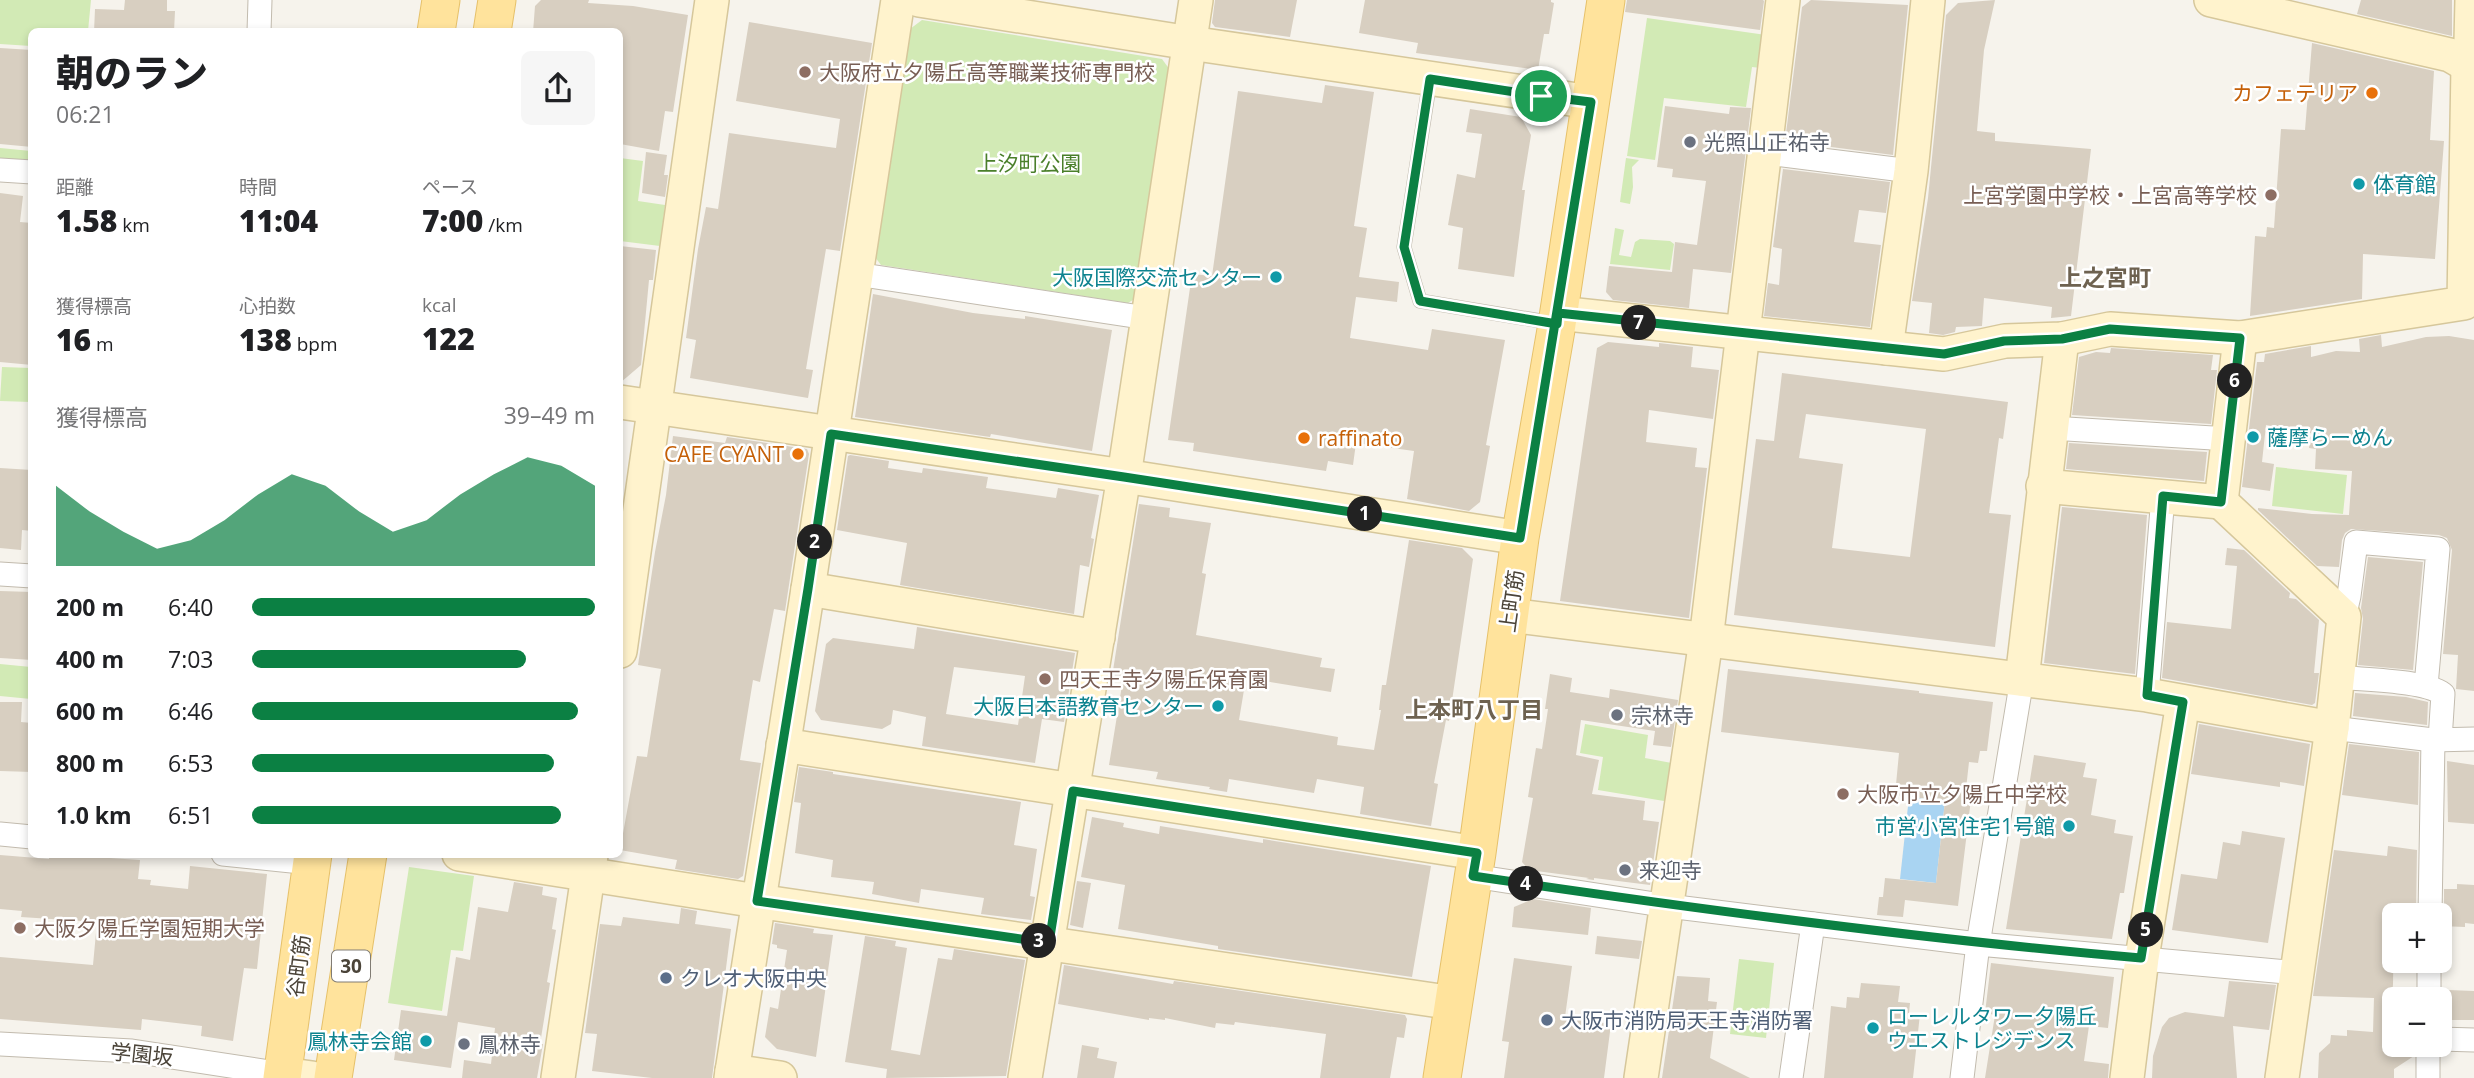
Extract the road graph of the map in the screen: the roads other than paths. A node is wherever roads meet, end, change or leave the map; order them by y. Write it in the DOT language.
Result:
graph roads {
  1 [pos="260,0"];
  2 [pos="441,0"];
  3 [pos="497,0"];
  4 [pos="712,0"];
  5 [pos="898,0"];
  6 [pos="919,0"];
  7 [pos="1196,0"];
  8 [pos="1606,0"];
  9 [pos="1783,0"];
  10 [pos="1928,0"];
  11 [pos="2211,0"];
  12 [pos="2472,0"];
  13 [pos="259,28"];
  14 [pos="437,28"];
  15 [pos="493,28"];
  16 [pos="1190,43"];
  17 [pos="2471,67"];
  18 [pos="1430,79"];
  19 [pos="1591,102"];
  20 [pos="1766,153"];
  21 [pos="0,170"];
  22 [pos="28,172"];
  23 [pos="1911,172"];
  24 [pos="856,274"];
  25 [pos="2469,303"];
  26 [pos="1147,318"];
  27 [pos="1557,318"];
  28 [pos="1743,333"];
  29 [pos="2240,338"];
  30 [pos="2062,339"];
  31 [pos="1886,348"];
  32 [pos="623,402"];
  33 [pos="655,407"];
  34 [pos="2051,428"];
  35 [pos="831,434"];
  36 [pos="2229,439"];
  37 [pos="1124,477"];
  38 [pos="2043,486"];
  39 [pos="2163,496"];
  40 [pos="2221,502"];
  41 [pos="1520,538"];
  42 [pos="0,574"];
  43 [pos="28,576"];
  44 [pos="808,589"];
  45 [pos="1509,615"];
  46 [pos="2344,617"];
  47 [pos="623,630"];
  48 [pos="1098,636"];
  49 [pos="1706,640"];
  50 [pos="2337,677"];
  51 [pos="2022,679"];
  52 [pos="2426,686"];
  53 [pos="2147,695"];
  54 [pos="2183,702"];
  55 [pos="2332,727"];
  56 [pos="2474,739"];
  57 [pos="2437,740"];
  58 [pos="783,745"];
  59 [pos="1073,791"];
  60 [pos="0,834"];
  61 [pos="28,837"];
  62 [pos="294,858"];
  63 [pos="367,858"];
  64 [pos="506,858"];
  65 [pos="312,859"];
  66 [pos="1475,864"];
  67 [pos="589,865"];
  68 [pos="757,901"];
  69 [pos="2430,903"];
  70 [pos="1668,906"];
  71 [pos="1813,923"];
  72 [pos="1049,943"];
  73 [pos="1978,944"];
  74 [pos="2141,958"];
  75 [pos="2298,973"];
  76 [pos="1454,1003"];
  77 [pos="2452,1039"];
  78 [pos="2474,1040"];
  79 [pos="0,1044"];
  80 [pos="2428,1057"];
  81 [pos="731,1074"];
  82 [pos="292,1077"];
  83 [pos="333,1078"];
  84 [pos="558,1078"];
  85 [pos="779,1078"];
  86 [pos="1026,1078"];
  87 [pos="1442,1078"];
  88 [pos="1641,1078"];
  89 [pos="1791,1078"];
  90 [pos="1962,1078"];
  91 [pos="2127,1078"];
  92 [pos="2282,1078"];
  93 [pos="2428,1078"];
  1 -- 13 [label="street"];
  2 -- 14 [label="main road"];
  3 -- 15 [label="main road"];
  4 -- 33 [label="street"];
  5 -- 24 [label="street"];
  6 -- 16 [label="street"];
  7 -- 16 [label="street"];
  8 -- 19 [label="main road, 上町筋"];
  9 -- 20 [label="street"];
  10 -- 23 [label="street"];
  11 -- 17 [label="street"];
  12 -- 17 [label="street"];
  16 -- 18 [label="street"];
  16 -- 26 [label="street"];
  17 -- 25 [label="street"];
  18 -- 19 [label="street"];
  18 -- 27 [label="lane"];
  19 -- 27 [label="main road, 上町筋"];
  20 -- 23 [label="street"];
  20 -- 28 [label="street"];
  21 -- 22 [label="street"];
  23 -- 31 [label="street"];
  24 -- 26 [label="street"];
  24 -- 35 [label="street"];
  25 -- 29 [label="street"];
  26 -- 37 [label="street"];
  27 -- 28 [label="street"];
  27 -- 41 [label="main road, 上町筋"];
  28 -- 31 [label="street"];
  28 -- 49 [label="street"];
  29 -- 30 [label="street"];
  29 -- 36 [label="street"];
  30 -- 31 [label="street"];
  30 -- 34 [label="street"];
  32 -- 33 [label="street"];
  33 -- 35 [label="street"];
  33 -- 47 [label="street"];
  34 -- 36 [label="street"];
  34 -- 38 [label="street"];
  35 -- 37 [label="street"];
  35 -- 44 [label="street"];
  36 -- 40 [label="street"];
  37 -- 41 [label="street"];
  37 -- 48 [label="street"];
  38 -- 39 [label="street"];
  38 -- 51 [label="street"];
  39 -- 40 [label="street"];
  39 -- 53 [label="street"];
  40 -- 46 [label="street"];
  41 -- 45 [label="main road, 上町筋"];
  42 -- 43 [label="street"];
  44 -- 48 [label="street"];
  44 -- 58 [label="street"];
  45 -- 49 [label="street"];
  45 -- 66 [label="main road, 上町筋"];
  46 -- 50 [label="street"];
  46 -- 52 [label="street"];
  48 -- 59 [label="street"];
  49 -- 51 [label="street"];
  49 -- 70 [label="street"];
  50 -- 52 [label="street"];
  50 -- 55 [label="street"];
  51 -- 53 [label="street"];
  51 -- 73 [label="street"];
  52 -- 57 [label="street"];
  53 -- 54 [label="street"];
  54 -- 55 [label="street"];
  54 -- 74 [label="street"];
  55 -- 57 [label="street"];
  55 -- 75 [label="street"];
  56 -- 57 [label="street"];
  57 -- 69 [label="street"];
  58 -- 59 [label="street"];
  58 -- 68 [label="street"];
  59 -- 66 [label="street"];
  59 -- 72 [label="street"];
  60 -- 61 [label="street"];
  62 -- 65 [label="street"];
  63 -- 83 [label="main road, 30"];
  64 -- 67 [label="street"];
  65 -- 82 [label="main road, 谷町筋 / 30"];
  66 -- 70 [label="street"];
  66 -- 76 [label="main road, 上町筋"];
  67 -- 68 [label="street"];
  67 -- 84 [label="street"];
  68 -- 72 [label="street"];
  68 -- 81 [label="street"];
  70 -- 71 [label="street"];
  70 -- 88 [label="street"];
  71 -- 73 [label="street"];
  71 -- 89 [label="street"];
  72 -- 76 [label="street"];
  72 -- 86 [label="street"];
  73 -- 74 [label="street"];
  73 -- 90 [label="street"];
  74 -- 75 [label="street"];
  74 -- 91 [label="street"];
  75 -- 92 [label="street"];
  76 -- 87 [label="main road, 上町筋"];
  77 -- 78 [label="street"];
  79 -- 82 [label="street, 学園坂"];
  80 -- 93 [label="street"];
  81 -- 85 [label="street"];
}
